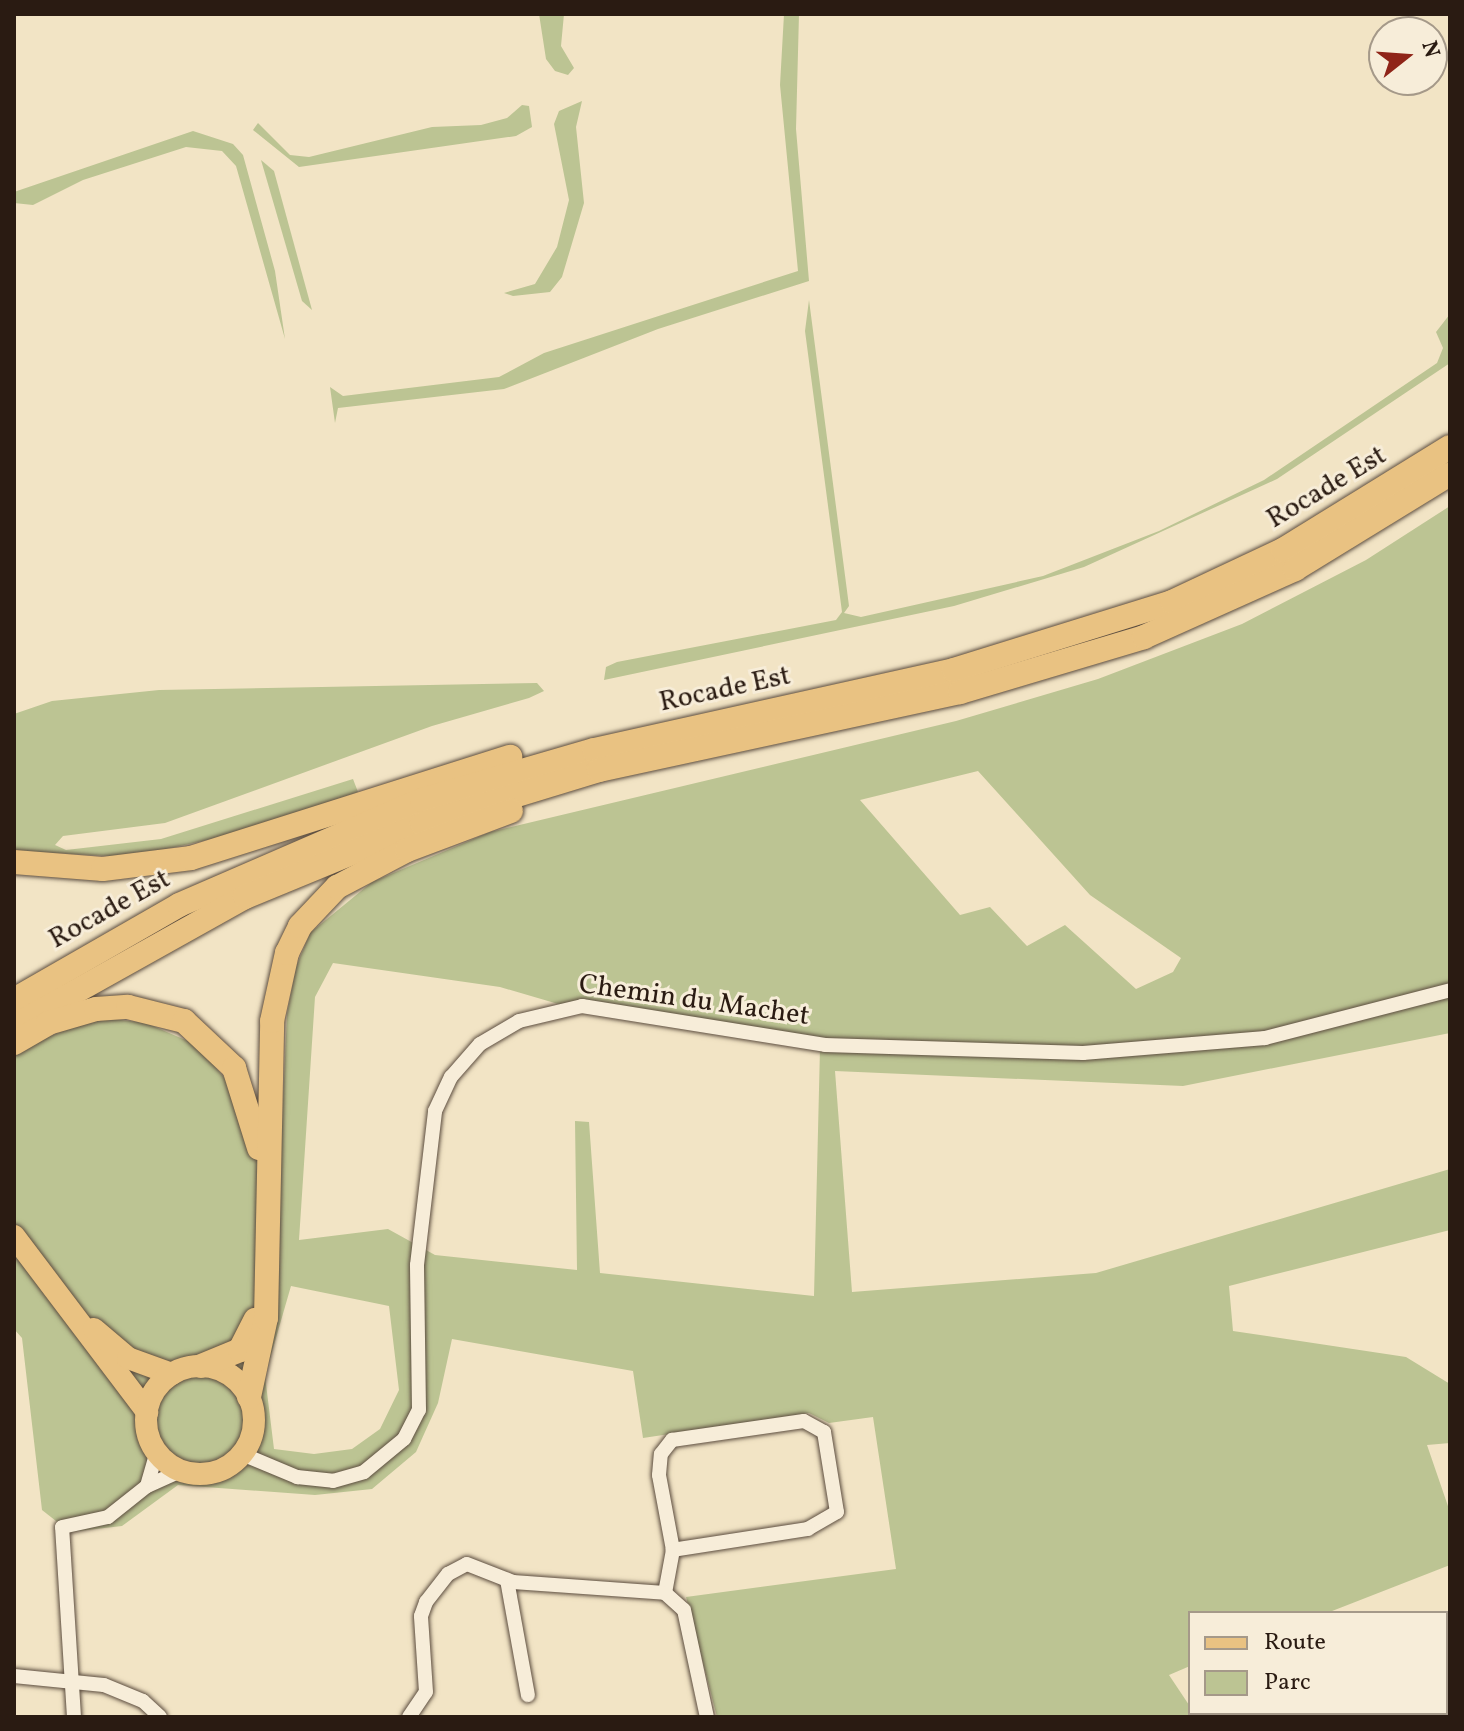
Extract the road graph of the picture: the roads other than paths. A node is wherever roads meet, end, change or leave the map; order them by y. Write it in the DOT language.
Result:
graph roads {
  1 [pos="1450,447"];
  2 [pos="1450,474"];
  3 [pos="596,760"];
  4 [pos="14,862"];
  5 [pos="1450,990"];
  6 [pos="14,1000"];
  7 [pos="14,1026"];
  8 [pos="14,1043"];
  9 [pos="14,1236"];
  10 [pos="70,1309"];
  11 [pos="201,1366"];
  12 [pos="172,1374"];
  13 [pos="249,1397"];
  14 [pos="147,1412"];
  15 [pos="157,1452"];
  16 [pos="242,1454"];
  17 [pos="181,1471"];
  18 [pos="147,1486"];
  19 [pos="673,1550"];
  20 [pos="507,1580"];
  21 [pos="665,1593"];
  22 [pos="14,1676"];
  23 [pos="72,1681"];
  24 [pos="528,1695"];
  25 [pos="74,1717"];
  26 [pos="160,1717"];
  27 [pos="409,1717"];
  28 [pos="707,1717"];
  1 -- 3 [label="highway, Rocade Est"];
  2 -- 3 [label="highway, Rocade Est"];
  3 -- 4 [label="highway"];
  3 -- 6 [label="highway, Rocade Est"];
  3 -- 7 [label="highway, Rocade Est"];
  3 -- 13 [label="highway"];
  5 -- 16 [label="street, Chemin du Machet"];
  8 -- 11 [label="highway"];
  9 -- 10 [label="main road"];
  10 -- 12 [label="main road"];
  10 -- 14 [label="main road"];
  11 -- 12 [label="main road"];
  11 -- 13 [label="main road"];
  12 -- 14 [label="main road"];
  13 -- 16 [label="main road"];
  14 -- 15 [label="main road"];
  15 -- 17 [label="main road"];
  15 -- 18 [label="street"];
  16 -- 17 [label="main road"];
  17 -- 18 [label="street"];
  18 -- 23 [label="street"];
  19 -- 19 [label="street"];
  19 -- 21 [label="street"];
  20 -- 21 [label="street"];
  20 -- 24 [label="street"];
  20 -- 27 [label="street"];
  21 -- 28 [label="street"];
  22 -- 23 [label="street"];
  23 -- 25 [label="street"];
  23 -- 26 [label="street"];
}
